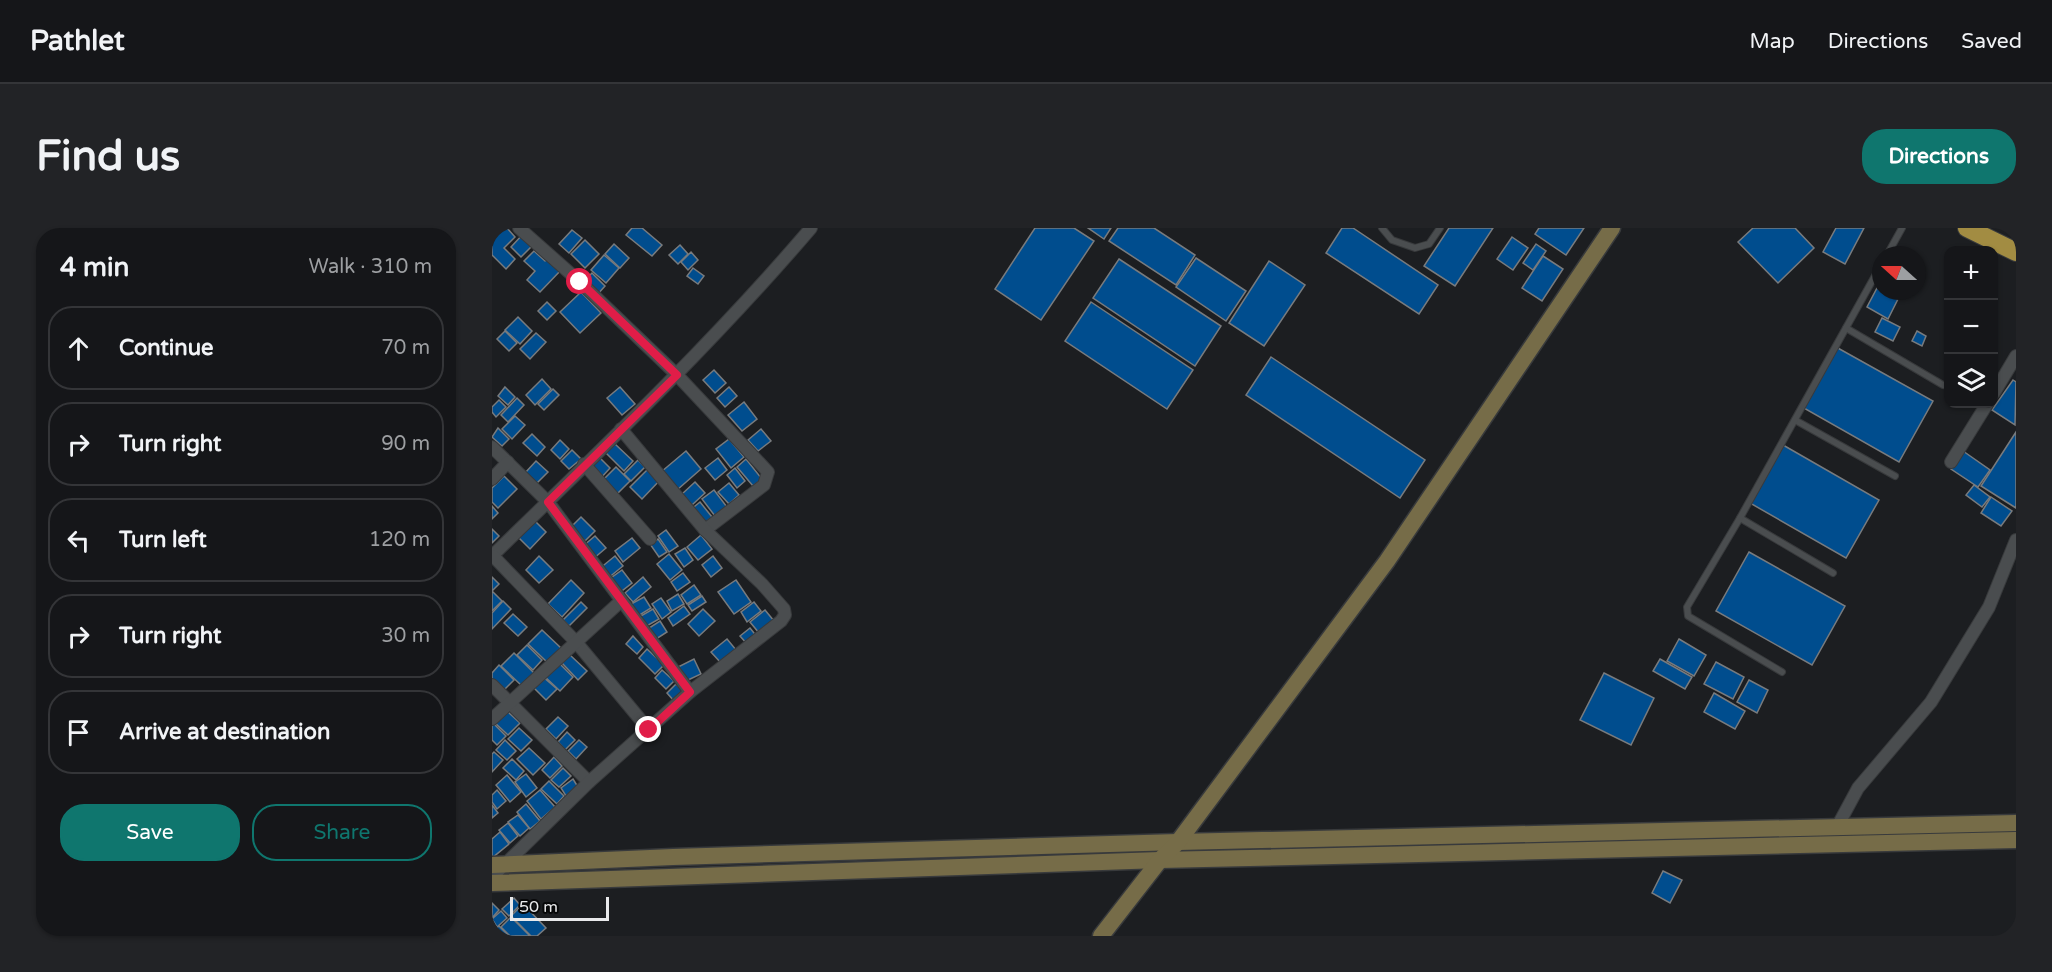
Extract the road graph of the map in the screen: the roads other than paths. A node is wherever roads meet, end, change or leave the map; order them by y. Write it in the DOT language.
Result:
graph roads {
  1 [pos="519,228"];
  2 [pos="811,228"];
  3 [pos="1382,228"];
  4 [pos="1440,228"];
  5 [pos="1612,228"];
  6 [pos="1902,228"];
  7 [pos="1968,228"];
  8 [pos="1892,246"];
  9 [pos="2016,252"];
  10 [pos="1872,281"];
  11 [pos="1846,328"];
  12 [pos="2016,356"];
  13 [pos="677,375"];
  14 [pos="1944,385"];
  15 [pos="1998,386"];
  16 [pos="1985,408"];
  17 [pos="1795,420"];
  18 [pos="621,429"];
  19 [pos="492,447"];
  20 [pos="508,462"];
  21 [pos="1951,462"];
  22 [pos="584,464"];
  23 [pos="1895,476"];
  24 [pos="492,479"];
  25 [pos="548,502"];
  26 [pos="1740,518"];
  27 [pos="705,530"];
  28 [pos="650,539"];
  29 [pos="2016,540"];
  30 [pos="492,556"];
  31 [pos="1833,573"];
  32 [pos="621,601"];
  33 [pos="576,642"];
  34 [pos="1782,672"];
  35 [pos="492,685"];
  36 [pos="690,692"];
  37 [pos="510,703"];
  38 [pos="492,719"];
  39 [pos="649,730"];
  40 [pos="590,782"];
  41 [pos="2016,823"];
  42 [pos="1837,827"];
  43 [pos="2016,840"];
  44 [pos="1178,842"];
  45 [pos="1160,860"];
  46 [pos="498,865"];
  47 [pos="492,877"];
  48 [pos="492,884"];
  49 [pos="1101,936"];
  1 -- 13 [label="street"];
  2 -- 13 [label="street"];
  3 -- 4 [label="lane"];
  5 -- 44 [label="street"];
  6 -- 8 [label="lane"];
  7 -- 9 [label="main road"];
  10 -- 11 [label="lane"];
  11 -- 14 [label="lane"];
  11 -- 17 [label="lane"];
  12 -- 15 [label="street"];
  13 -- 18 [label="street"];
  13 -- 27 [label="street"];
  16 -- 21 [label="street"];
  17 -- 23 [label="lane"];
  17 -- 26 [label="lane"];
  18 -- 22 [label="street"];
  18 -- 27 [label="street"];
  19 -- 20 [label="street"];
  20 -- 24 [label="street"];
  20 -- 25 [label="street"];
  22 -- 25 [label="street"];
  22 -- 28 [label="street"];
  25 -- 30 [label="street"];
  25 -- 32 [label="street"];
  26 -- 31 [label="lane"];
  26 -- 34 [label="lane"];
  27 -- 36 [label="street"];
  29 -- 42 [label="street"];
  30 -- 33 [label="street"];
  32 -- 33 [label="street"];
  32 -- 36 [label="street"];
  33 -- 37 [label="street"];
  33 -- 39 [label="street"];
  35 -- 37 [label="street"];
  36 -- 39 [label="street"];
  37 -- 38 [label="street"];
  37 -- 40 [label="street"];
  39 -- 40 [label="street"];
  40 -- 46 [label="street"];
  41 -- 42 [label="street"];
  42 -- 44 [label="street"];
  43 -- 45 [label="street"];
  44 -- 45 [label="street"];
  44 -- 46 [label="street"];
  45 -- 48 [label="street"];
  45 -- 49 [label="street"];
  46 -- 47 [label="street"];
}
